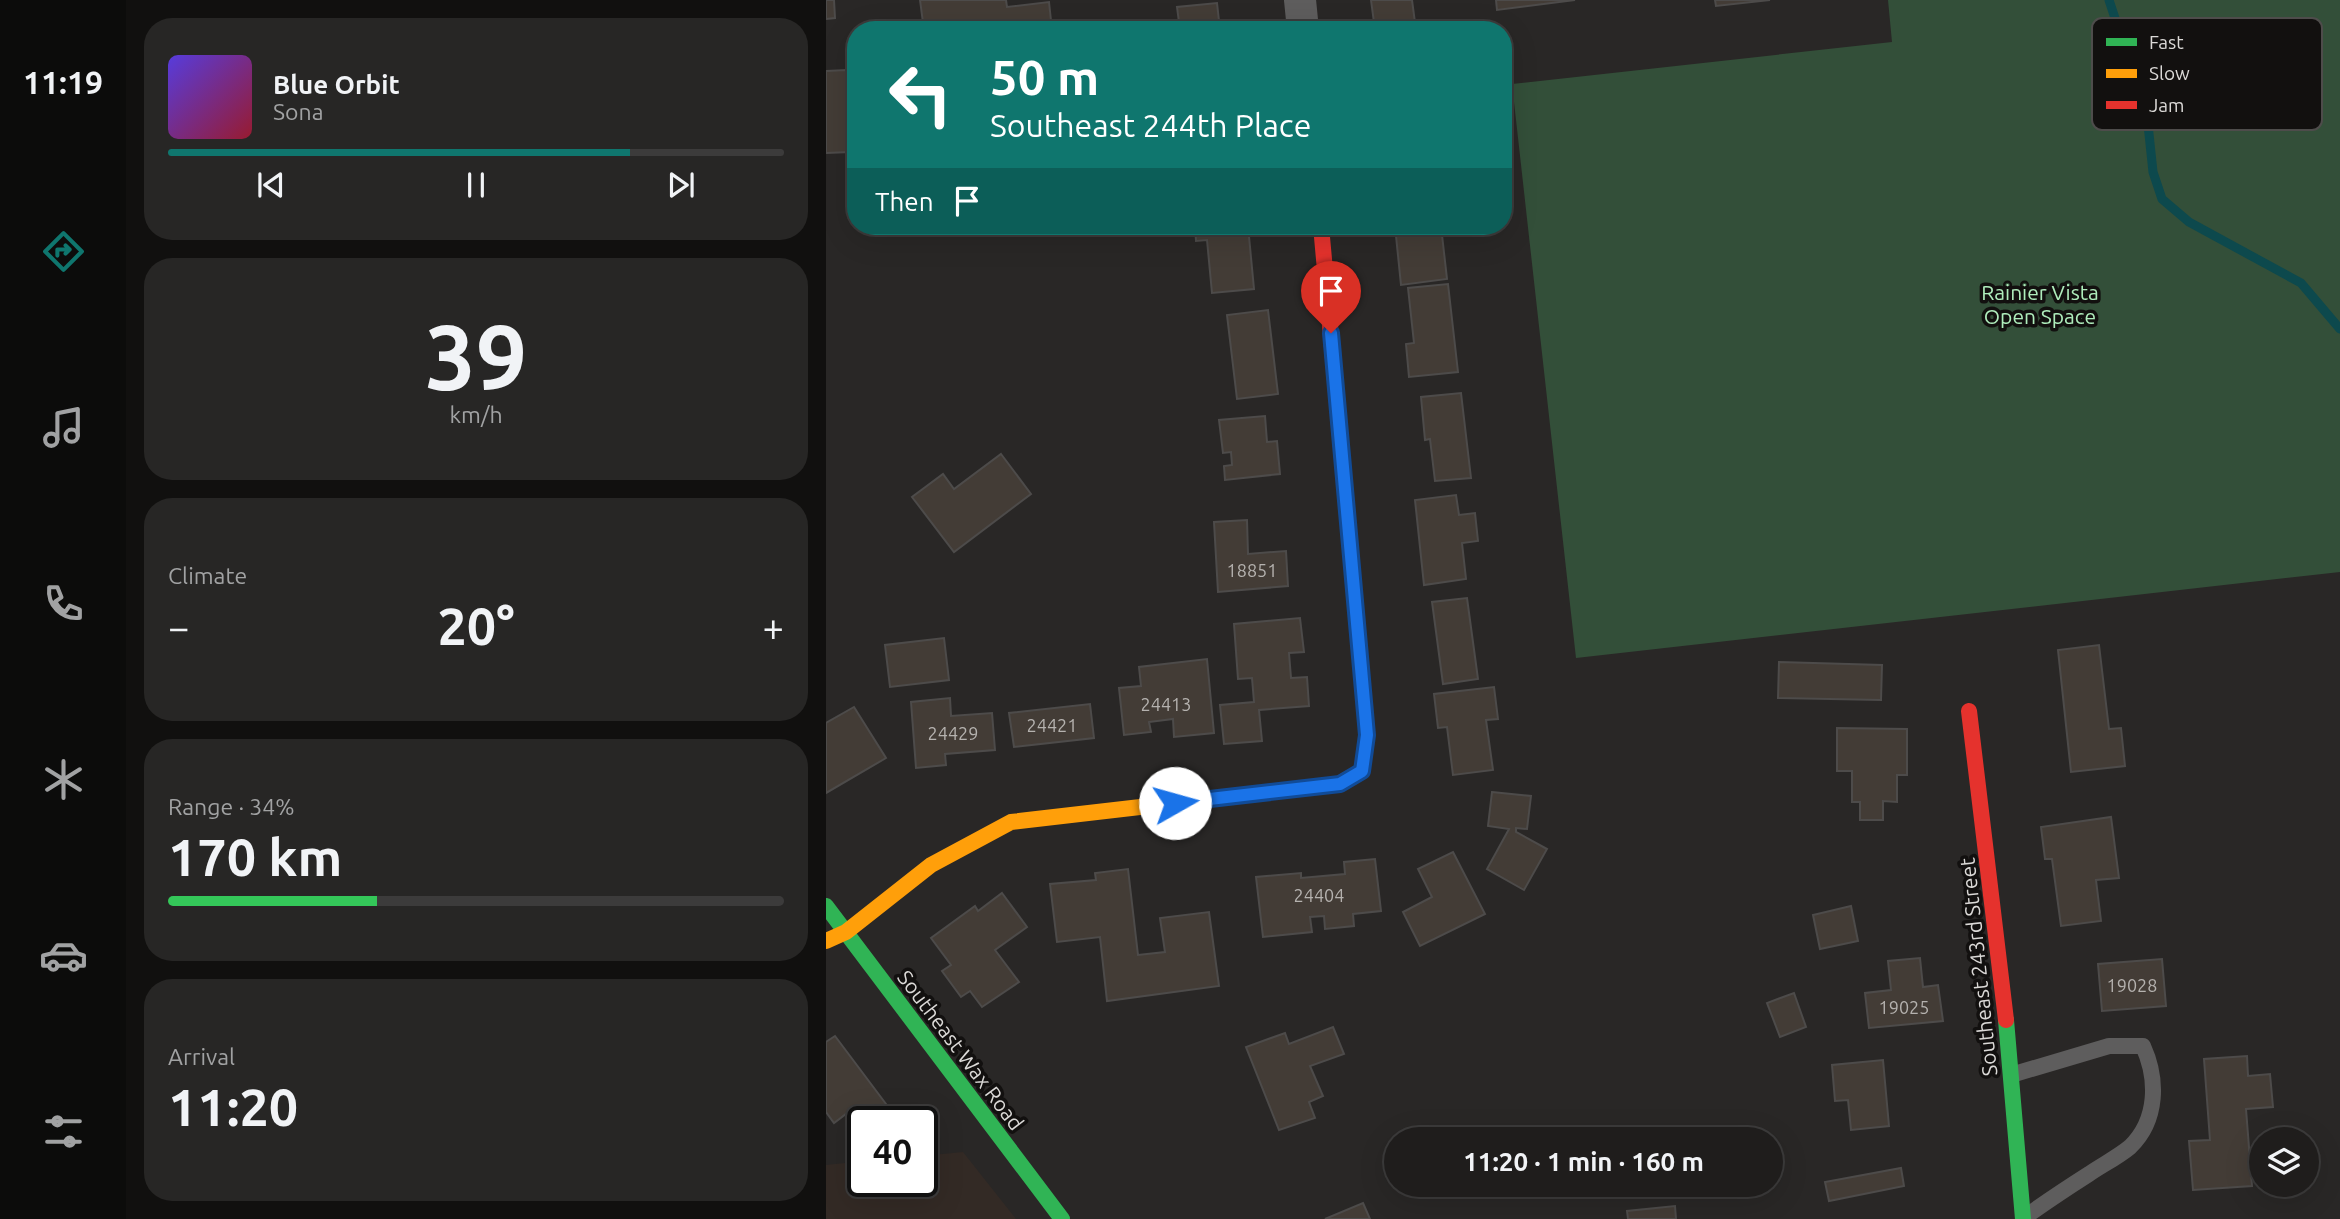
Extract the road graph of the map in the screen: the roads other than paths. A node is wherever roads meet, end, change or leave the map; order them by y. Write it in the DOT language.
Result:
graph roads {
  1 [pos="1300,0"];
  2 [pos="1302,21"];
  3 [pos="1322,235"];
  4 [pos="1969,711"];
  5 [pos="826,906"];
  6 [pos="846,932"];
  7 [pos="826,941"];
  8 [pos="2011,1075"];
  9 [pos="2023,1218"];
  10 [pos="1062,1219"];
  1 -- 2 [label="street"];
  3 -- 6 [label="street"];
  4 -- 8 [label="street, Southeast 243rd Street"];
  5 -- 6 [label="street, Southeast Wax Road"];
  6 -- 7 [label="street"];
  6 -- 10 [label="street, Southeast Wax Road"];
  8 -- 9 [label="street, Southeast 243rd Street"];
  8 -- 9 [label="lane"];
}
